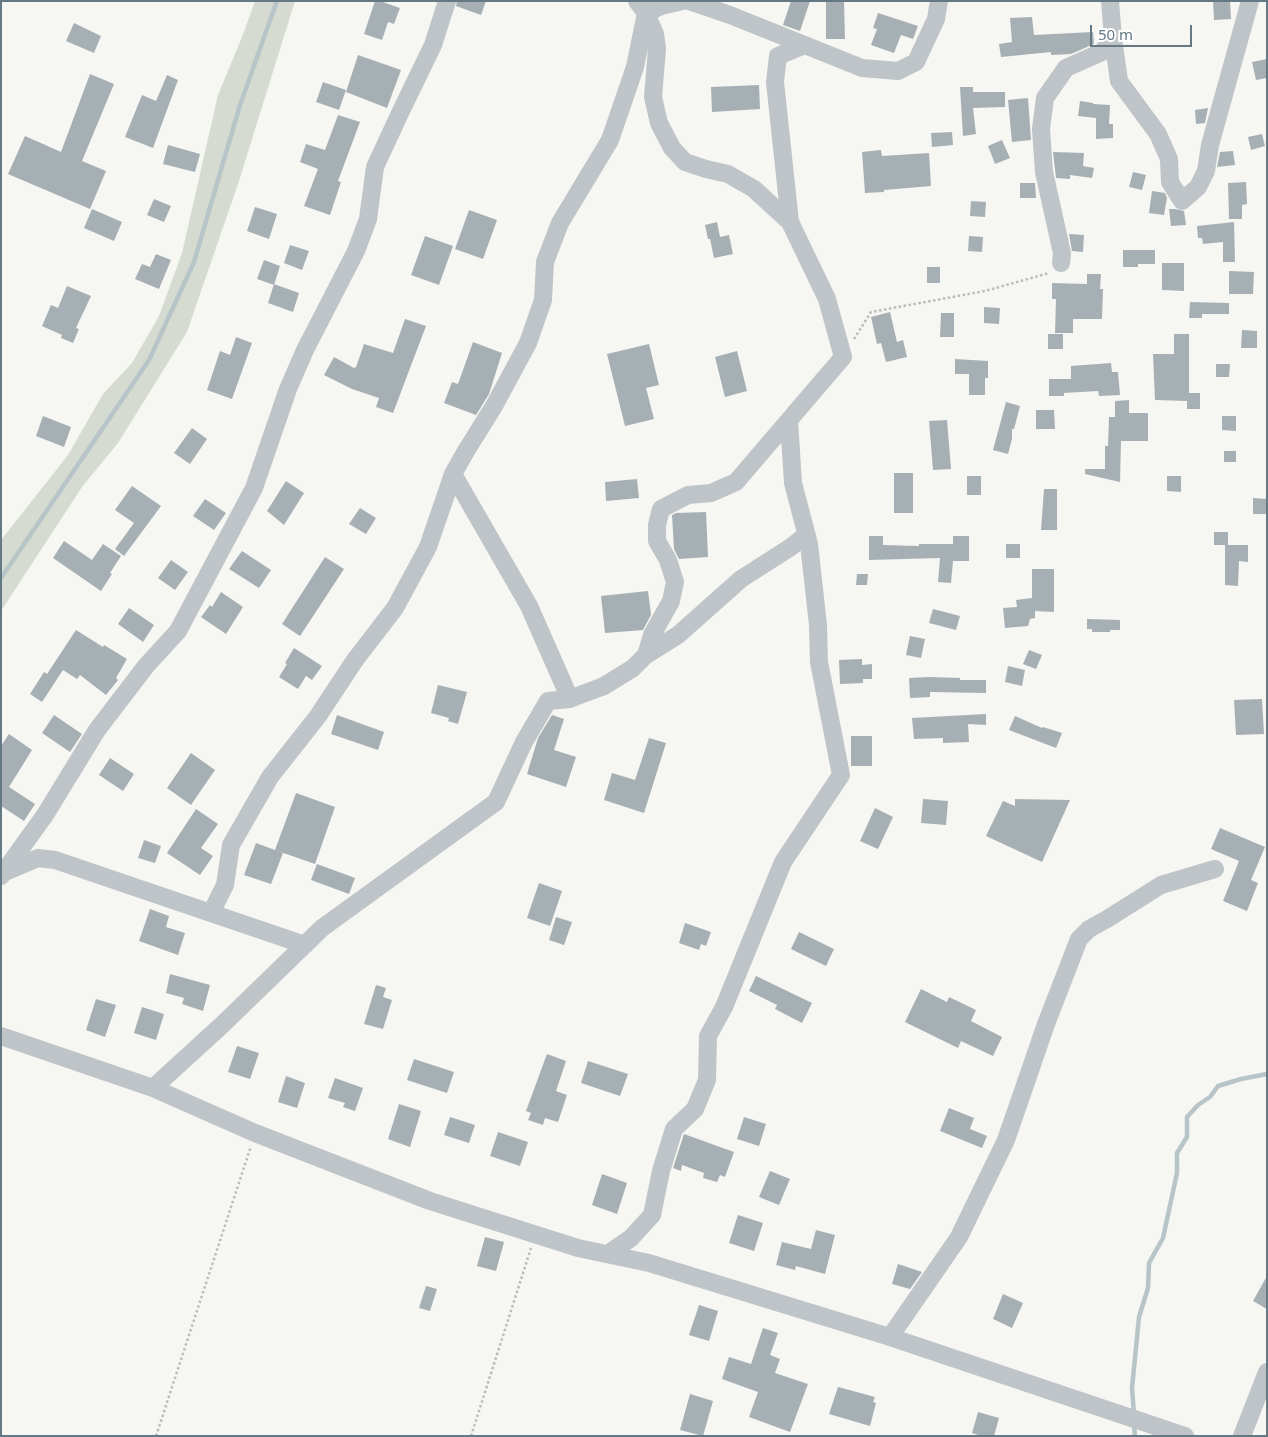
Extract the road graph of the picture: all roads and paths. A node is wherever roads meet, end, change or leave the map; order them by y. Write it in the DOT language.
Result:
graph roads {
  1 [pos="447,1"];
  2 [pos="683,1"];
  3 [pos="689,1"];
  4 [pos="939,1"];
  5 [pos="1110,1"];
  6 [pos="1250,1"];
  7 [pos="642,7"];
  8 [pos="1112,38"];
  9 [pos="805,45"];
  10 [pos="790,222"];
  11 [pos="1061,263"];
  12 [pos="842,357"];
  13 [pos="789,420"];
  14 [pos="453,474"];
  15 [pos="806,535"];
  16 [pos="646,655"];
  17 [pos="570,700"];
  18 [pos="1215,869"];
  19 [pos="3,874"];
  20 [pos="211,913"];
  21 [pos="305,945"];
  22 [pos="1,1036"];
  23 [pos="153,1088"];
  24 [pos="255,1133"];
  25 [pos="535,1234"];
  26 [pos="608,1254"];
  27 [pos="890,1337"];
  28 [pos="1267,1372"];
  29 [pos="156,1436"];
  30 [pos="471,1436"];
  31 [pos="1184,1436"];
  32 [pos="1242,1436"];
  1 -- 19 [label="street"];
  2 -- 7 [label="street"];
  3 -- 9 [label="street"];
  4 -- 9 [label="street"];
  5 -- 8 [label="street"];
  6 -- 8 [label="street"];
  7 -- 10 [label="street"];
  7 -- 14 [label="street"];
  8 -- 11 [label="street"];
  9 -- 10 [label="street"];
  10 -- 12 [label="street"];
  11 -- 12 [label="path"];
  12 -- 13 [label="street"];
  13 -- 15 [label="street"];
  13 -- 16 [label="street"];
  14 -- 17 [label="street"];
  14 -- 20 [label="street"];
  15 -- 16 [label="street"];
  15 -- 26 [label="street"];
  16 -- 17 [label="street"];
  17 -- 21 [label="street"];
  18 -- 27 [label="street"];
  19 -- 20 [label="street"];
  20 -- 21 [label="street"];
  21 -- 23 [label="street"];
  22 -- 23 [label="street"];
  23 -- 24 [label="street"];
  24 -- 25 [label="street"];
  24 -- 29 [label="path"];
  25 -- 26 [label="street"];
  25 -- 30 [label="path"];
  26 -- 27 [label="street"];
  27 -- 31 [label="street"];
  28 -- 32 [label="street"];
}
